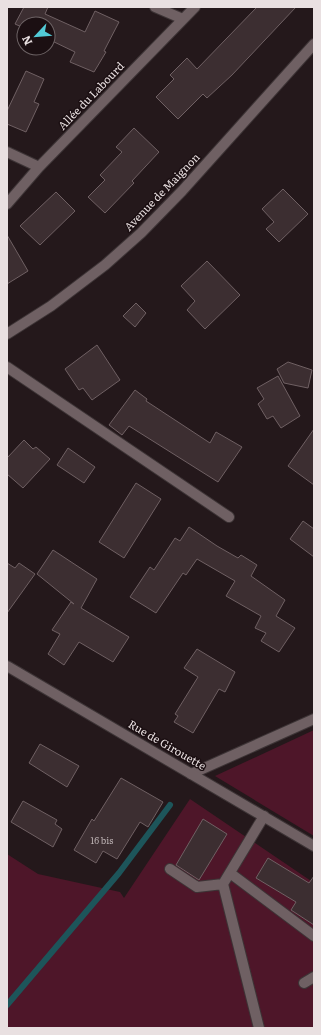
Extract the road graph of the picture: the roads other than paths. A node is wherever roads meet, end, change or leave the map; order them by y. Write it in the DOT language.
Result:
graph roads {
  1 [pos="155,7"];
  2 [pos="195,7"];
  3 [pos="183,19"];
  4 [pos="314,44"];
  5 [pos="7,152"];
  6 [pos="40,167"];
  7 [pos="7,204"];
  8 [pos="7,334"];
  9 [pos="7,366"];
  10 [pos="229,517"];
  11 [pos="7,666"];
  12 [pos="314,719"];
  13 [pos="191,774"];
  14 [pos="264,816"];
  15 [pos="314,846"];
  16 [pos="170,869"];
  17 [pos="230,872"];
  18 [pos="223,884"];
  19 [pos="314,936"];
  20 [pos="314,977"];
  21 [pos="304,982"];
  22 [pos="259,1028"];
  1 -- 3 [label="street"];
  2 -- 3 [label="street, Allée du Labourd"];
  3 -- 6 [label="street, Allée du Labourd"];
  4 -- 8 [label="street, Avenue de Maignon"];
  5 -- 6 [label="street"];
  6 -- 7 [label="street, Allée du Labourd"];
  9 -- 10 [label="street"];
  11 -- 13 [label="street, Rue de Girouette"];
  12 -- 13 [label="street"];
  13 -- 14 [label="street, Rue de Girouette"];
  14 -- 15 [label="street, Rue de Girouette"];
  14 -- 17 [label="street"];
  16 -- 18 [label="street"];
  17 -- 18 [label="street"];
  17 -- 19 [label="street"];
  18 -- 22 [label="street"];
  20 -- 21 [label="street"];
}
